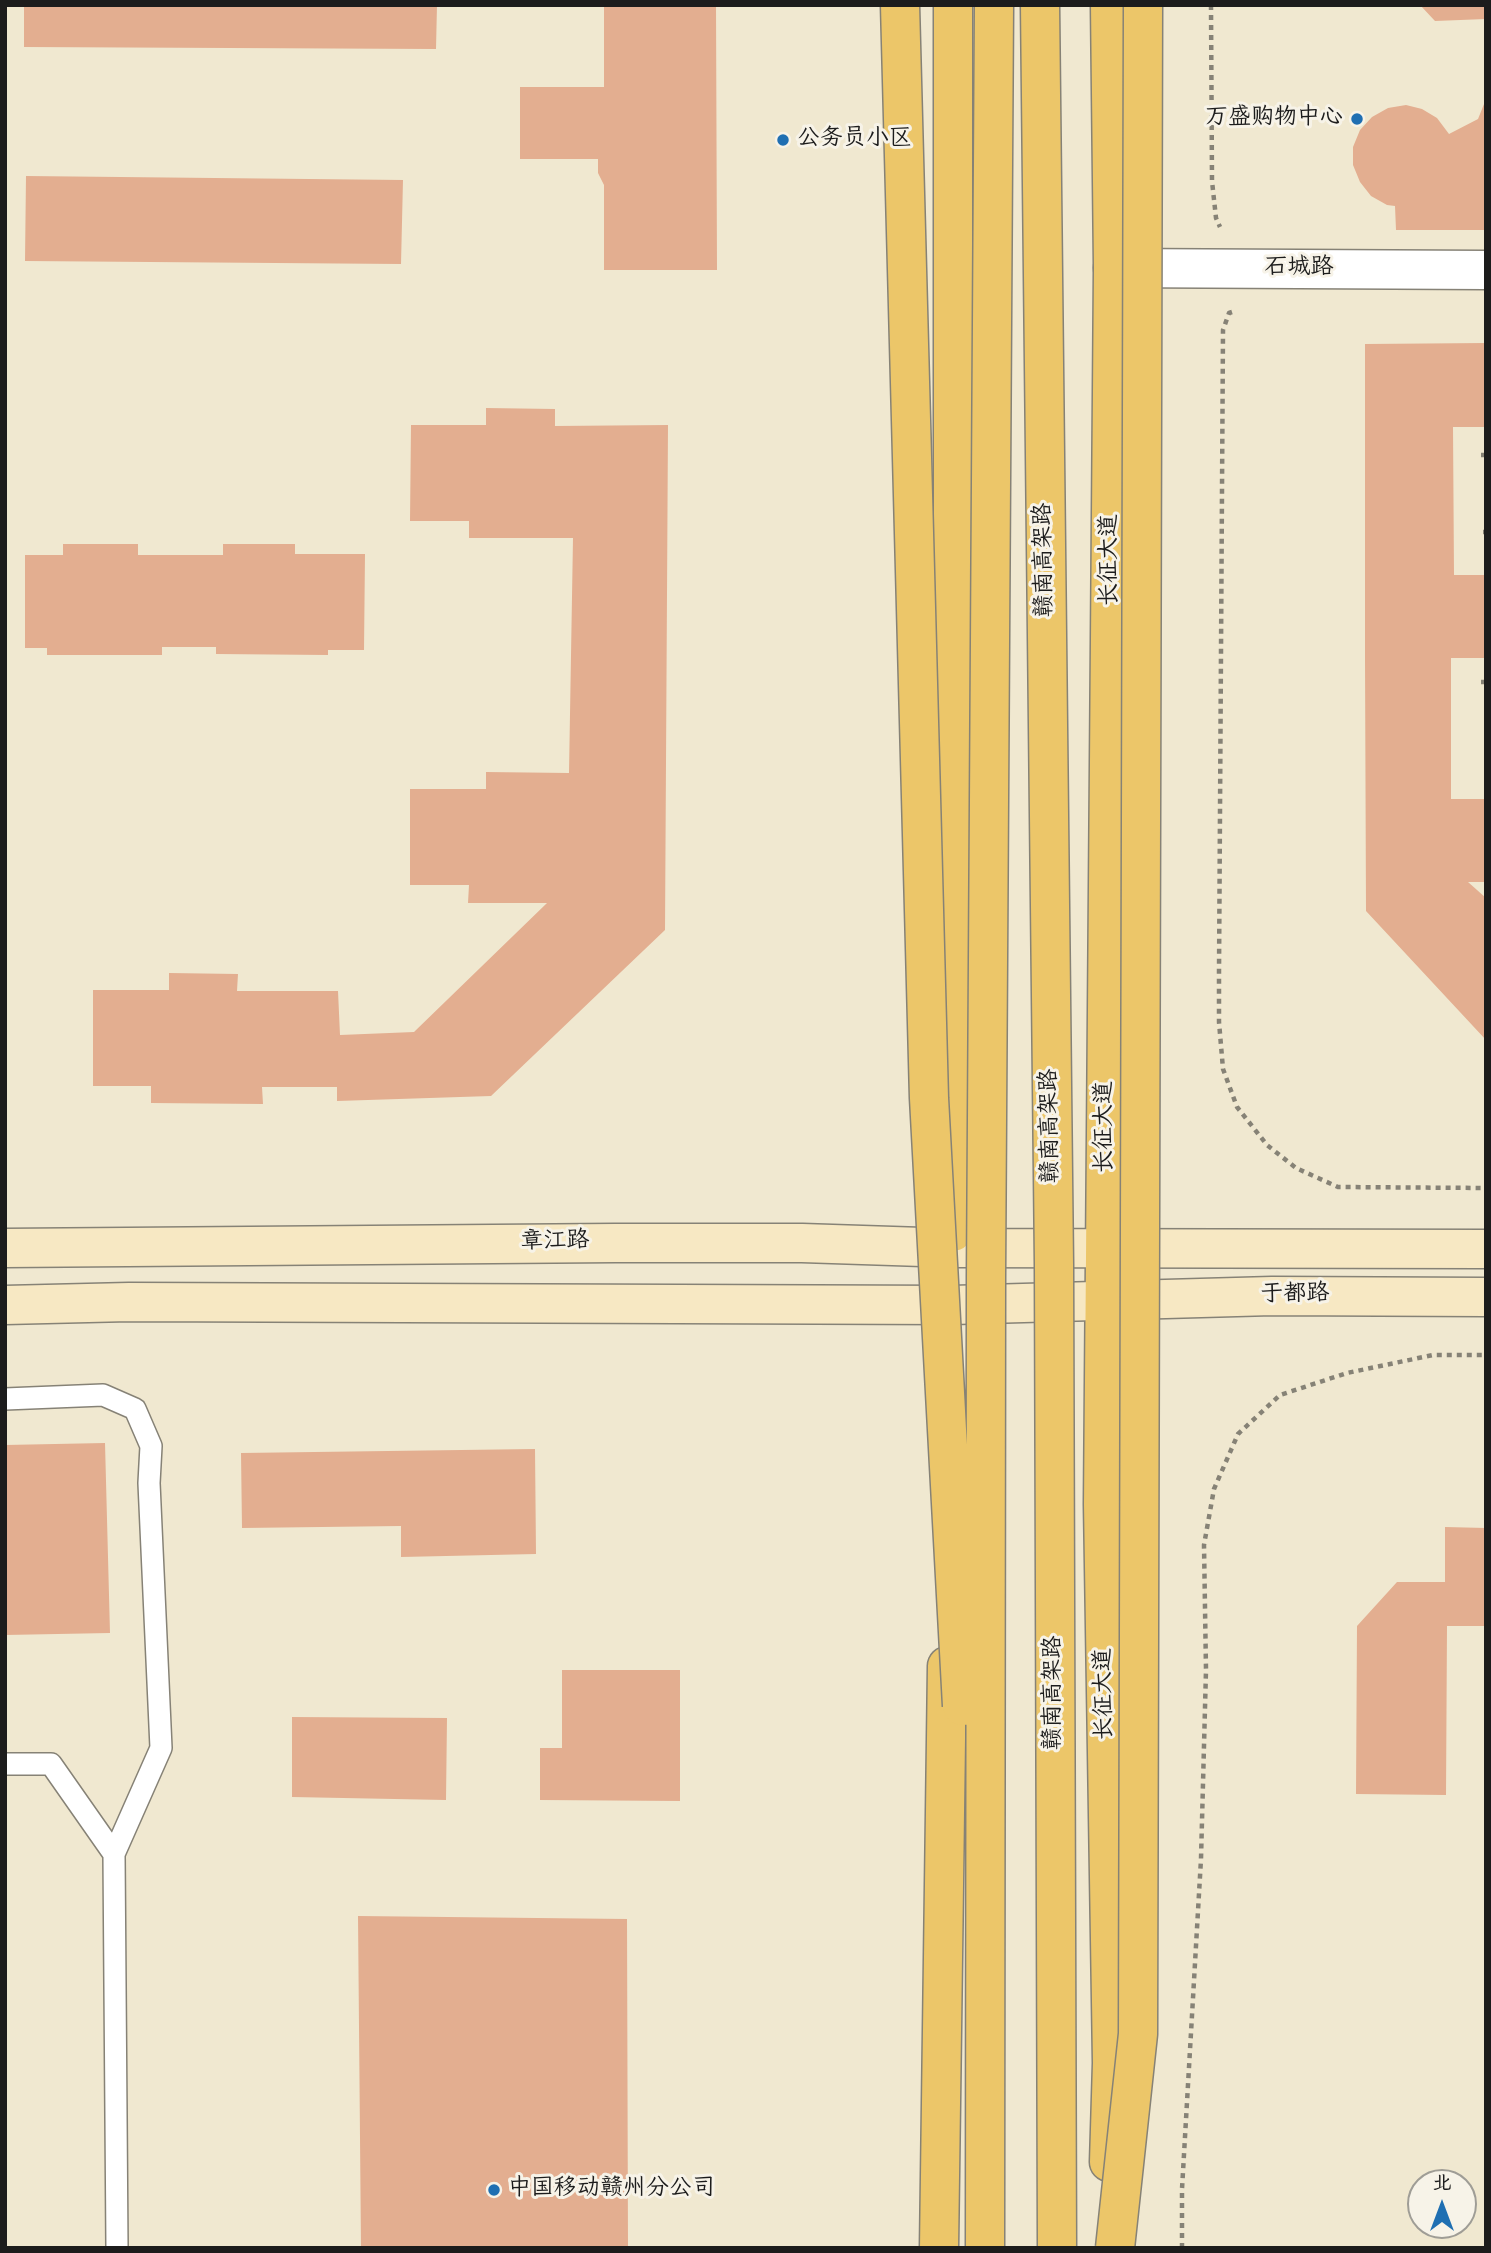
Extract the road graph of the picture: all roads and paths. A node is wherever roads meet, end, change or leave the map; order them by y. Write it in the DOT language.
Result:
graph roads {
  1 [pos="900,5"];
  2 [pos="953,5"];
  3 [pos="994,5"];
  4 [pos="1040,5"];
  5 [pos="1110,5"];
  6 [pos="1143,5"];
  7 [pos="1211,5"];
  8 [pos="1223,233"];
  9 [pos="1113,268"];
  10 [pos="1486,270"];
  11 [pos="1237,309"];
  12 [pos="1486,1188"];
  13 [pos="5,1248"];
  14 [pos="953,1248"];
  15 [pos="1105,1248"];
  16 [pos="1486,1250"];
  17 [pos="1486,1297"];
  18 [pos="1105,1302"];
  19 [pos="952,1304"];
  20 [pos="5,1305"];
  21 [pos="1486,1355"];
  22 [pos="5,1399"];
  23 [pos="5,1764"];
  24 [pos="114,1854"];
  25 [pos="986,2147"];
  26 [pos="117,2248"];
  27 [pos="939,2248"];
  28 [pos="985,2248"];
  29 [pos="1057,2248"];
  30 [pos="1106,2248"];
  31 [pos="1115,2248"];
  32 [pos="1182,2248"];
  1 -- 25 [label="main road, bridge"];
  2 -- 14 [label="main road"];
  3 -- 25 [label="main road, bridge"];
  4 -- 29 [label="main road, 赣南高架路, bridge"];
  5 -- 9 [label="main road, 长征大道"];
  6 -- 31 [label="main road, bridge"];
  7 -- 8 [label="path"];
  9 -- 10 [label="street, 石城路"];
  9 -- 15 [label="main road, 长征大道"];
  11 -- 12 [label="path"];
  13 -- 14 [label="main road, 章江路"];
  14 -- 15 [label="main road, 章江路"];
  14 -- 19 [label="main road"];
  15 -- 16 [label="main road, 于都路"];
  15 -- 18 [label="main road, 长征大道"];
  17 -- 18 [label="main road, 于都路"];
  18 -- 19 [label="main road"];
  18 -- 30 [label="main road, 长征大道"];
  19 -- 20 [label="main road"];
  19 -- 27 [label="main road"];
  21 -- 32 [label="path"];
  22 -- 24 [label="lane"];
  23 -- 24 [label="lane"];
  24 -- 26 [label="lane"];
  25 -- 28 [label="main road, bridge"];
}
